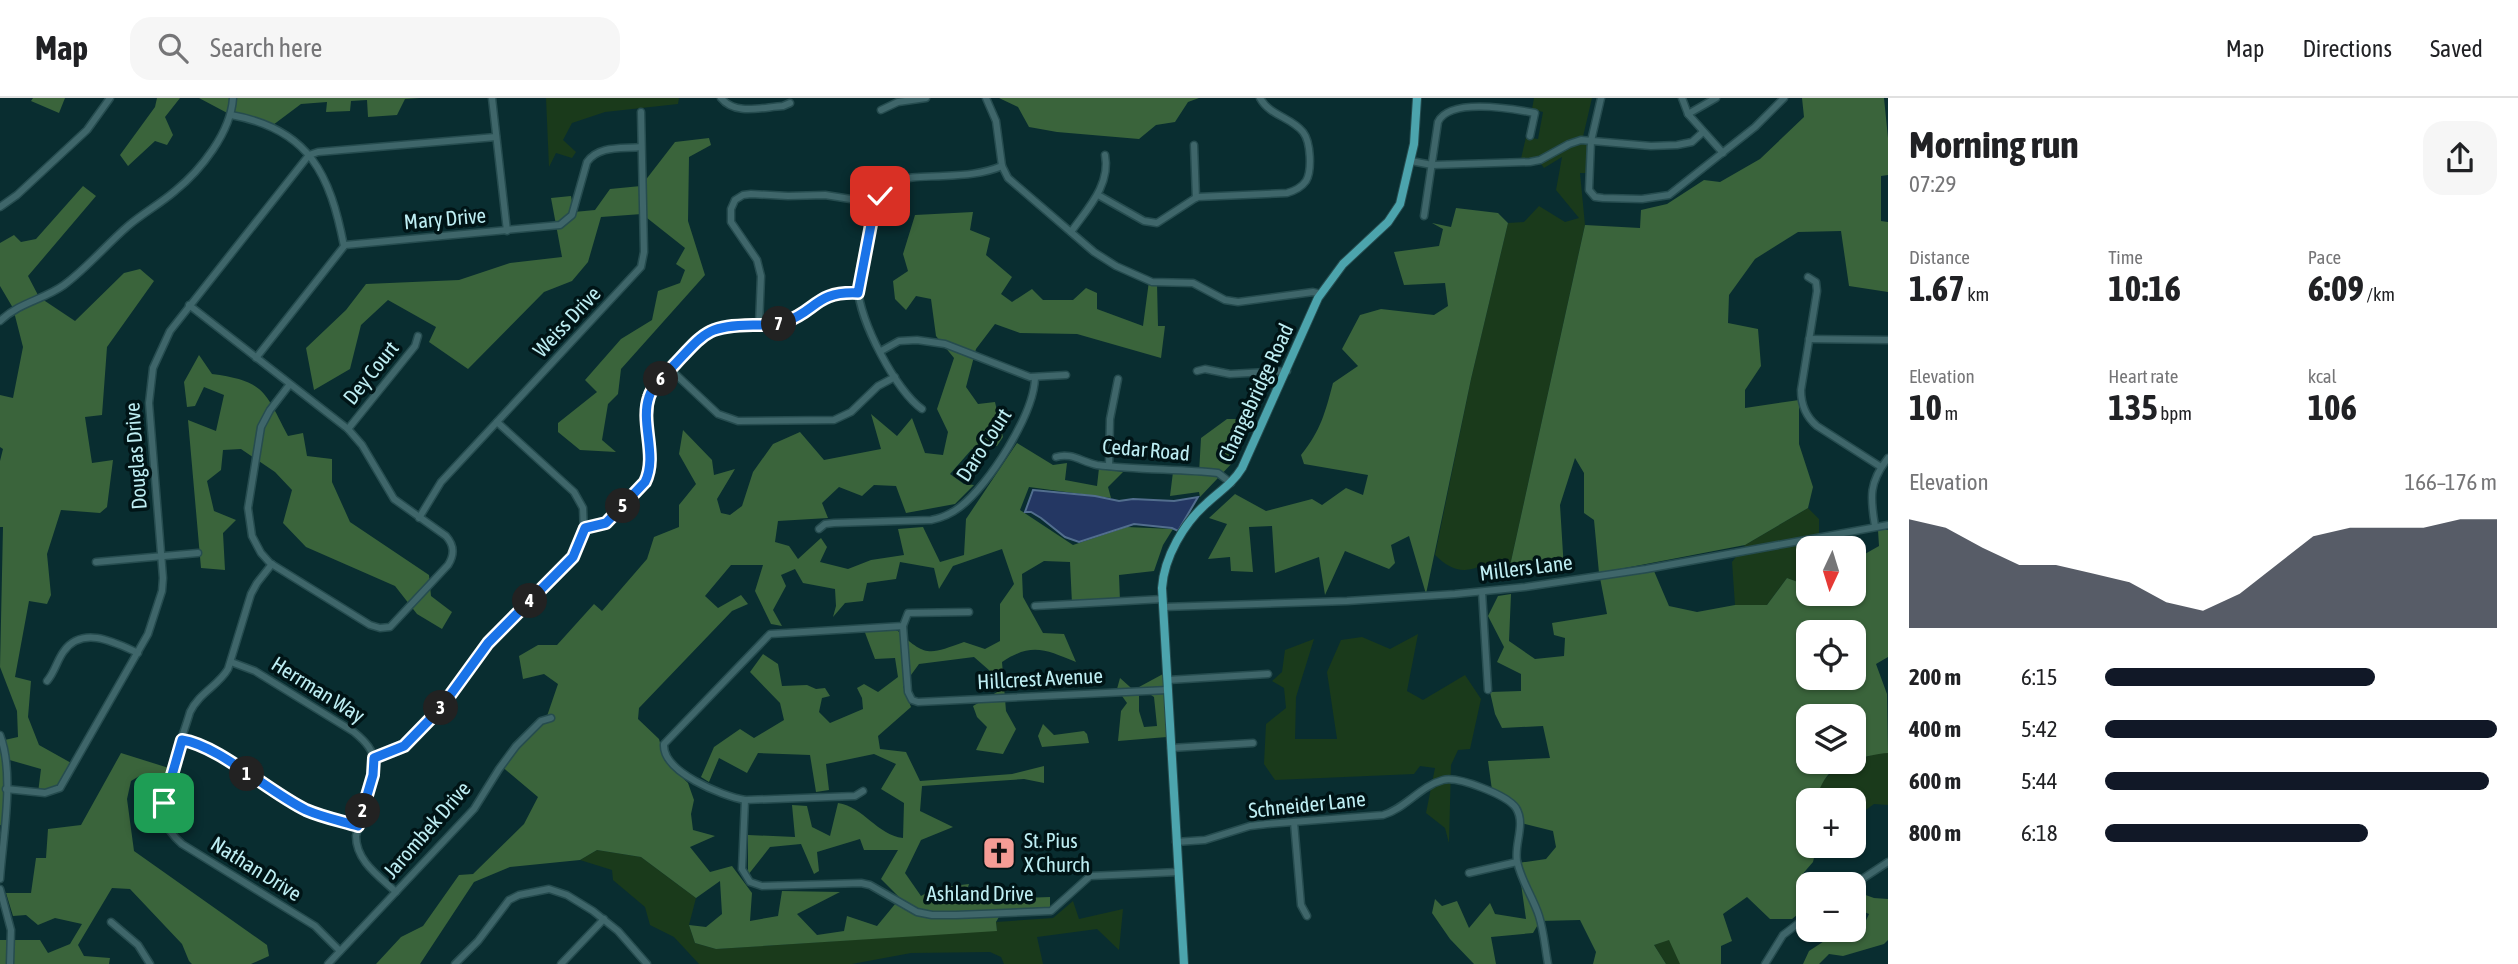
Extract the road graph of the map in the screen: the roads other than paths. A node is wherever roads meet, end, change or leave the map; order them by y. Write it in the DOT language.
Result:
graph roads {
  1 [pos="110,98"];
  2 [pos="233,98"];
  3 [pos="492,98"];
  4 [pos="721,98"];
  5 [pos="926,98"];
  6 [pos="986,98"];
  7 [pos="1260,98"];
  8 [pos="1417,98"];
  9 [pos="1601,98"];
  10 [pos="1682,98"];
  11 [pos="1716,98"];
  12 [pos="1784,98"];
  13 [pos="1492,101"];
  14 [pos="790,103"];
  15 [pos="881,110"];
  16 [pos="641,112"];
  17 [pos="1688,114"];
  18 [pos="231,115"];
  19 [pos="1703,132"];
  20 [pos="1530,136"];
  21 [pos="496,137"];
  22 [pos="1591,141"];
  23 [pos="1194,145"];
  24 [pos="641,147"];
  25 [pos="1723,153"];
  26 [pos="309,155"];
  27 [pos="1105,155"];
  28 [pos="1411,161"];
  29 [pos="1432,165"];
  30 [pos="1002,166"];
  31 [pos="1098,195"];
  32 [pos="1196,198"];
  33 [pos="876,204"];
  34 [pos="0,207"];
  35 [pos="1424,216"];
  36 [pos="507,231"];
  37 [pos="1071,232"];
  38 [pos="344,246"];
  39 [pos="1808,277"];
  40 [pos="858,293"];
  41 [pos="1321,294"];
  42 [pos="189,305"];
  43 [pos="0,321"];
  44 [pos="759,325"];
  45 [pos="418,336"];
  46 [pos="1809,339"];
  47 [pos="1888,340"];
  48 [pos="881,351"];
  49 [pos="257,358"];
  50 [pos="670,369"];
  51 [pos="1197,371"];
  52 [pos="1287,371"];
  53 [pos="1066,375"];
  54 [pos="895,377"];
  55 [pos="1035,378"];
  56 [pos="1118,379"];
  57 [pos="290,384"];
  58 [pos="922,409"];
  59 [pos="498,422"];
  60 [pos="348,429"];
  61 [pos="1056,457"];
  62 [pos="1888,458"];
  63 [pos="1109,466"];
  64 [pos="1881,467"];
  65 [pos="1231,483"];
  66 [pos="419,518"];
  67 [pos="1888,525"];
  68 [pos="1875,526"];
  69 [pos="585,528"];
  70 [pos="819,529"];
  71 [pos="198,553"];
  72 [pos="162,556"];
  73 [pos="96,562"];
  74 [pos="272,564"];
  75 [pos="1482,592"];
  76 [pos="1163,603"];
  77 [pos="1035,606"];
  78 [pos="969,612"];
  79 [pos="904,626"];
  80 [pos="138,653"];
  81 [pos="231,662"];
  82 [pos="1268,674"];
  83 [pos="1168,680"];
  84 [pos="47,681"];
  85 [pos="1168,690"];
  86 [pos="1488,690"];
  87 [pos="551,718"];
  88 [pos="0,735"];
  89 [pos="182,740"];
  90 [pos="1253,743"];
  91 [pos="1171,748"];
  92 [pos="374,758"];
  93 [pos="6,789"];
  94 [pos="863,791"];
  95 [pos="745,800"];
  96 [pos="1294,822"];
  97 [pos="358,826"];
  98 [pos="1176,842"];
  99 [pos="1517,862"];
  100 [pos="1888,862"];
  101 [pos="1178,872"];
  102 [pos="1469,873"];
  103 [pos="1866,876"];
  104 [pos="0,879"];
  105 [pos="0,888"];
  106 [pos="396,892"];
  107 [pos="1,901"];
  108 [pos="1307,916"];
  109 [pos="604,919"];
  110 [pos="111,922"];
  111 [pos="1796,925"];
  112 [pos="340,951"];
  113 [pos="10,964"];
  114 [pos="150,964"];
  115 [pos="328,964"];
  116 [pos="455,964"];
  117 [pos="561,964"];
  118 [pos="647,964"];
  119 [pos="1184,964"];
  120 [pos="1548,964"];
  121 [pos="1765,964"];
  1 -- 34 [label="street"];
  2 -- 18 [label="street"];
  3 -- 21 [label="street"];
  4 -- 14 [label="street"];
  5 -- 15 [label="street"];
  6 -- 30 [label="street"];
  7 -- 32 [label="street"];
  8 -- 28 [label="main road, Changebridge Road"];
  9 -- 22 [label="street"];
  10 -- 17 [label="street"];
  11 -- 17 [label="street"];
  12 -- 25 [label="street"];
  13 -- 20 [label="street"];
  13 -- 29 [label="street"];
  16 -- 24 [label="street, Weiss Drive"];
  17 -- 19 [label="street"];
  18 -- 26 [label="street"];
  18 -- 43 [label="street"];
  19 -- 22 [label="street"];
  19 -- 25 [label="street"];
  21 -- 26 [label="street"];
  21 -- 36 [label="street"];
  22 -- 25 [label="street"];
  22 -- 29 [label="street"];
  23 -- 32 [label="street"];
  24 -- 36 [label="street, Mary Drive"];
  24 -- 59 [label="street, Weiss Drive"];
  26 -- 38 [label="street"];
  26 -- 42 [label="street, Douglas Drive"];
  27 -- 31 [label="street"];
  28 -- 29 [label="street"];
  28 -- 41 [label="main road, Changebridge Road"];
  29 -- 35 [label="street"];
  30 -- 33 [label="street"];
  30 -- 37 [label="street"];
  31 -- 32 [label="street"];
  31 -- 37 [label="street"];
  33 -- 40 [label="street"];
  33 -- 44 [label="street"];
  36 -- 38 [label="street, Mary Drive"];
  37 -- 41 [label="street"];
  38 -- 49 [label="street"];
  39 -- 46 [label="street"];
  40 -- 44 [label="street"];
  40 -- 48 [label="street"];
  41 -- 52 [label="main road, Changebridge Road"];
  42 -- 49 [label="street"];
  42 -- 72 [label="street, Douglas Drive"];
  44 -- 50 [label="street"];
  45 -- 60 [label="street, Dey Court"];
  46 -- 47 [label="street"];
  46 -- 64 [label="street"];
  48 -- 54 [label="street"];
  48 -- 55 [label="street"];
  49 -- 57 [label="street"];
  50 -- 54 [label="street"];
  50 -- 69 [label="street"];
  51 -- 52 [label="street"];
  52 -- 65 [label="main road, Changebridge Road"];
  53 -- 55 [label="street"];
  54 -- 58 [label="street"];
  55 -- 70 [label="street, Daro Court"];
  56 -- 63 [label="street"];
  57 -- 60 [label="street"];
  57 -- 74 [label="street"];
  59 -- 66 [label="street, Weiss Drive"];
  59 -- 69 [label="street"];
  60 -- 66 [label="street"];
  61 -- 63 [label="street, Cedar Road"];
  62 -- 64 [label="street"];
  63 -- 65 [label="street, Cedar Road"];
  64 -- 68 [label="street"];
  65 -- 76 [label="main road, Changebridge Road"];
  66 -- 74 [label="street"];
  67 -- 68 [label="street, Millers Lane"];
  68 -- 75 [label="street, Millers Lane"];
  69 -- 92 [label="street"];
  71 -- 72 [label="street"];
  72 -- 73 [label="street"];
  72 -- 80 [label="street, Douglas Drive"];
  74 -- 81 [label="street"];
  75 -- 76 [label="street, Millers Lane"];
  75 -- 86 [label="street"];
  76 -- 77 [label="street, Millers Lane"];
  76 -- 83 [label="main road, Changebridge Road"];
  78 -- 79 [label="street"];
  79 -- 85 [label="street, Hillcrest Avenue"];
  79 -- 95 [label="street"];
  80 -- 84 [label="street"];
  80 -- 93 [label="street, Douglas Drive"];
  81 -- 89 [label="street, Nathan Drive"];
  81 -- 92 [label="street, Herrman Way"];
  82 -- 83 [label="street"];
  83 -- 85 [label="main road, Changebridge Road"];
  85 -- 91 [label="main road, Changebridge Road"];
  87 -- 106 [label="street, Jarombek Drive"];
  88 -- 93 [label="street"];
  89 -- 97 [label="street"];
  89 -- 112 [label="street, Nathan Drive"];
  90 -- 91 [label="street"];
  91 -- 98 [label="main road, Changebridge Road"];
  92 -- 97 [label="street"];
  93 -- 104 [label="street"];
  94 -- 95 [label="street"];
  95 -- 101 [label="street, Ashland Drive"];
  96 -- 98 [label="street, Schneider Lane"];
  96 -- 99 [label="street, Schneider Lane"];
  96 -- 108 [label="street"];
  97 -- 106 [label="street"];
  98 -- 101 [label="main road, Changebridge Road"];
  99 -- 102 [label="street"];
  99 -- 120 [label="street, Schneider Lane"];
  100 -- 103 [label="street"];
  101 -- 119 [label="main road, Changebridge Road"];
  105 -- 107 [label="street"];
  106 -- 112 [label="street, Jarombek Drive"];
  107 -- 113 [label="street"];
  109 -- 116 [label="street"];
  109 -- 117 [label="street"];
  109 -- 118 [label="street"];
  110 -- 114 [label="street"];
  111 -- 121 [label="street"];
  112 -- 115 [label="street, Jarombek Drive"];
}
